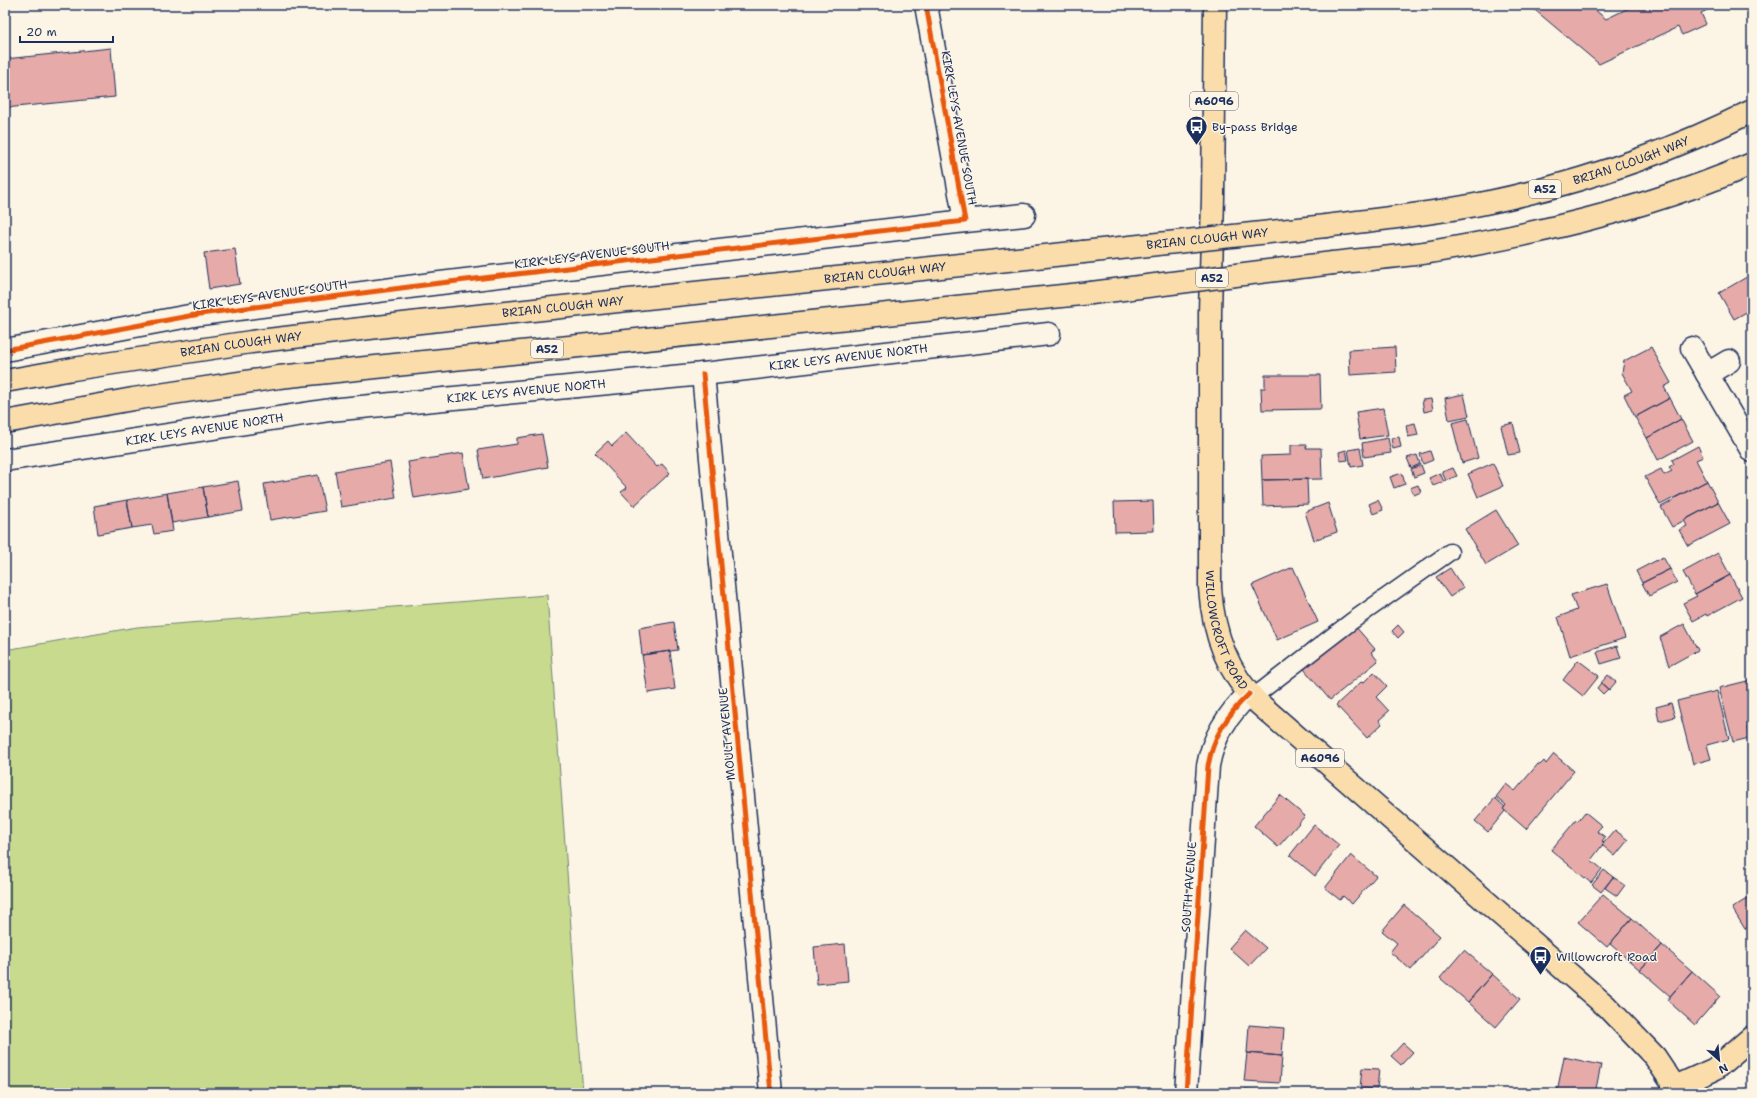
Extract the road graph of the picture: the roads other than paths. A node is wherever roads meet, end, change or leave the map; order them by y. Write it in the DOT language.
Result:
graph roads {
  1 [pos="926,5"];
  2 [pos="1214,5"];
  3 [pos="1752,111"];
  4 [pos="1752,164"];
  5 [pos="1024,215"];
  6 [pos="965,222"];
  7 [pos="1049,334"];
  8 [pos="1692,348"];
  9 [pos="5,350"];
  10 [pos="1729,361"];
  11 [pos="703,374"];
  12 [pos="1707,374"];
  13 [pos="5,381"];
  14 [pos="5,422"];
  15 [pos="1752,451"];
  16 [pos="5,460"];
  17 [pos="1450,552"];
  18 [pos="1250,696"];
  19 [pos="1752,1037"];
  20 [pos="1674,1090"];
  21 [pos="771,1093"];
  22 [pos="1186,1093"];
  1 -- 6 [label="street, KIRK LEYS AVENUE SOUTH"];
  2 -- 18 [label="main road, WILLOWCROFT ROAD / A6096"];
  3 -- 13 [label="main road, BRIAN CLOUGH WAY / A52, bridge"];
  4 -- 14 [label="main road, A52, bridge"];
  5 -- 6 [label="street, KIRK LEYS AVENUE SOUTH"];
  6 -- 9 [label="street, KIRK LEYS AVENUE SOUTH"];
  7 -- 11 [label="street, KIRK LEYS AVENUE NORTH"];
  8 -- 12 [label="street"];
  10 -- 12 [label="street"];
  11 -- 16 [label="street, KIRK LEYS AVENUE NORTH"];
  11 -- 21 [label="street, MOULT AVENUE"];
  12 -- 15 [label="street"];
  17 -- 18 [label="lane"];
  18 -- 20 [label="main road, WILLOWCROFT ROAD / A6096"];
  18 -- 22 [label="street, SOUTH AVENUE"];
  19 -- 20 [label="main road, A6096"];
}
